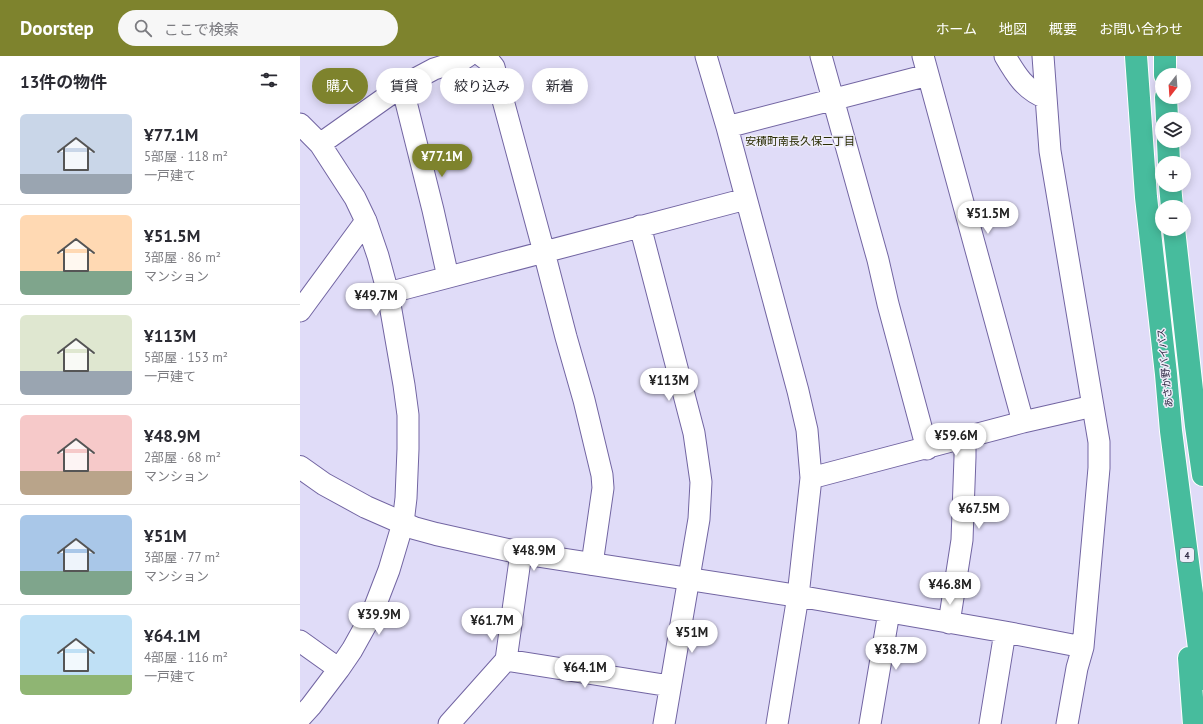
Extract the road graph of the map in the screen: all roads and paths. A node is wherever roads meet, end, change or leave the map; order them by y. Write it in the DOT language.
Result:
graph roads {
  1 [pos="468,56"];
  2 [pos="482,56"];
  3 [pos="706,56"];
  4 [pos="821,56"];
  5 [pos="1005,56"];
  6 [pos="1043,56"];
  7 [pos="1136,56"];
  8 [pos="1165,56"];
  9 [pos="925,66"];
  10 [pos="1165,68"];
  11 [pos="432,70"];
  12 [pos="1046,98"];
  13 [pos="834,100"];
  14 [pos="377,104"];
  15 [pos="406,104"];
  16 [pos="300,124"];
  17 [pos="727,127"];
  18 [pos="320,144"];
  19 [pos="746,199"];
  20 [pos="366,221"];
  21 [pos="640,226"];
  22 [pos="1175,236"];
  23 [pos="544,252"];
  24 [pos="448,277"];
  25 [pos="388,293"];
  26 [pos="300,311"];
  27 [pos="1197,378"];
  28 [pos="1092,406"];
  29 [pos="1022,422"];
  30 [pos="1171,431"];
  31 [pos="962,438"];
  32 [pos="927,448"];
  33 [pos="300,467"];
  34 [pos="1203,475"];
  35 [pos="811,478"];
  36 [pos="402,523"];
  37 [pos="520,553"];
  38 [pos="592,564"];
  39 [pos="689,579"];
  40 [pos="798,596"];
  41 [pos="888,612"];
  42 [pos="949,623"];
  43 [pos="1005,632"];
  44 [pos="300,641"];
  45 [pos="1083,647"];
  46 [pos="506,660"];
  47 [pos="339,669"];
  48 [pos="1203,679"];
  49 [pos="670,686"];
  50 [pos="300,718"];
  51 [pos="449,724"];
  52 [pos="664,724"];
  53 [pos="777,724"];
  54 [pos="870,724"];
  55 [pos="990,724"];
  56 [pos="1067,724"];
  57 [pos="1194,724"];
  1 -- 11 [label="street"];
  2 -- 23 [label="street"];
  3 -- 17 [label="street"];
  4 -- 13 [label="street"];
  5 -- 12 [label="street"];
  6 -- 12 [label="street"];
  7 -- 30 [label="highway, あさか野バイパス / 4"];
  8 -- 10 [label="highway"];
  9 -- 13 [label="street"];
  9 -- 29 [label="street"];
  12 -- 28 [label="street"];
  13 -- 17 [label="street"];
  13 -- 32 [label="street"];
  14 -- 18 [label="street"];
  15 -- 24 [label="street"];
  16 -- 18 [label="street"];
  17 -- 19 [label="street"];
  18 -- 20 [label="street"];
  19 -- 21 [label="street"];
  19 -- 35 [label="street"];
  20 -- 25 [label="street"];
  20 -- 26 [label="street"];
  21 -- 23 [label="street"];
  21 -- 39 [label="street"];
  22 -- 27 [label="highway"];
  23 -- 24 [label="street"];
  23 -- 38 [label="street"];
  24 -- 25 [label="street"];
  25 -- 36 [label="street"];
  27 -- 34 [label="highway"];
  28 -- 29 [label="street"];
  28 -- 45 [label="street"];
  29 -- 31 [label="street"];
  30 -- 48 [label="highway, あさか野バイパス / 4"];
  30 -- 57 [label="highway"];
  31 -- 32 [label="street"];
  31 -- 42 [label="street"];
  32 -- 35 [label="street"];
  33 -- 36 [label="street"];
  35 -- 40 [label="street"];
  36 -- 37 [label="street"];
  36 -- 47 [label="street"];
  37 -- 38 [label="street"];
  37 -- 46 [label="street"];
  38 -- 39 [label="street"];
  39 -- 40 [label="street"];
  39 -- 49 [label="street"];
  40 -- 41 [label="street"];
  40 -- 53 [label="street"];
  41 -- 42 [label="street"];
  41 -- 54 [label="street"];
  42 -- 43 [label="street"];
  43 -- 45 [label="street"];
  43 -- 55 [label="street"];
  44 -- 47 [label="street"];
  45 -- 56 [label="street"];
  46 -- 49 [label="street"];
  46 -- 51 [label="street"];
  47 -- 50 [label="street"];
  49 -- 52 [label="street"];
}
